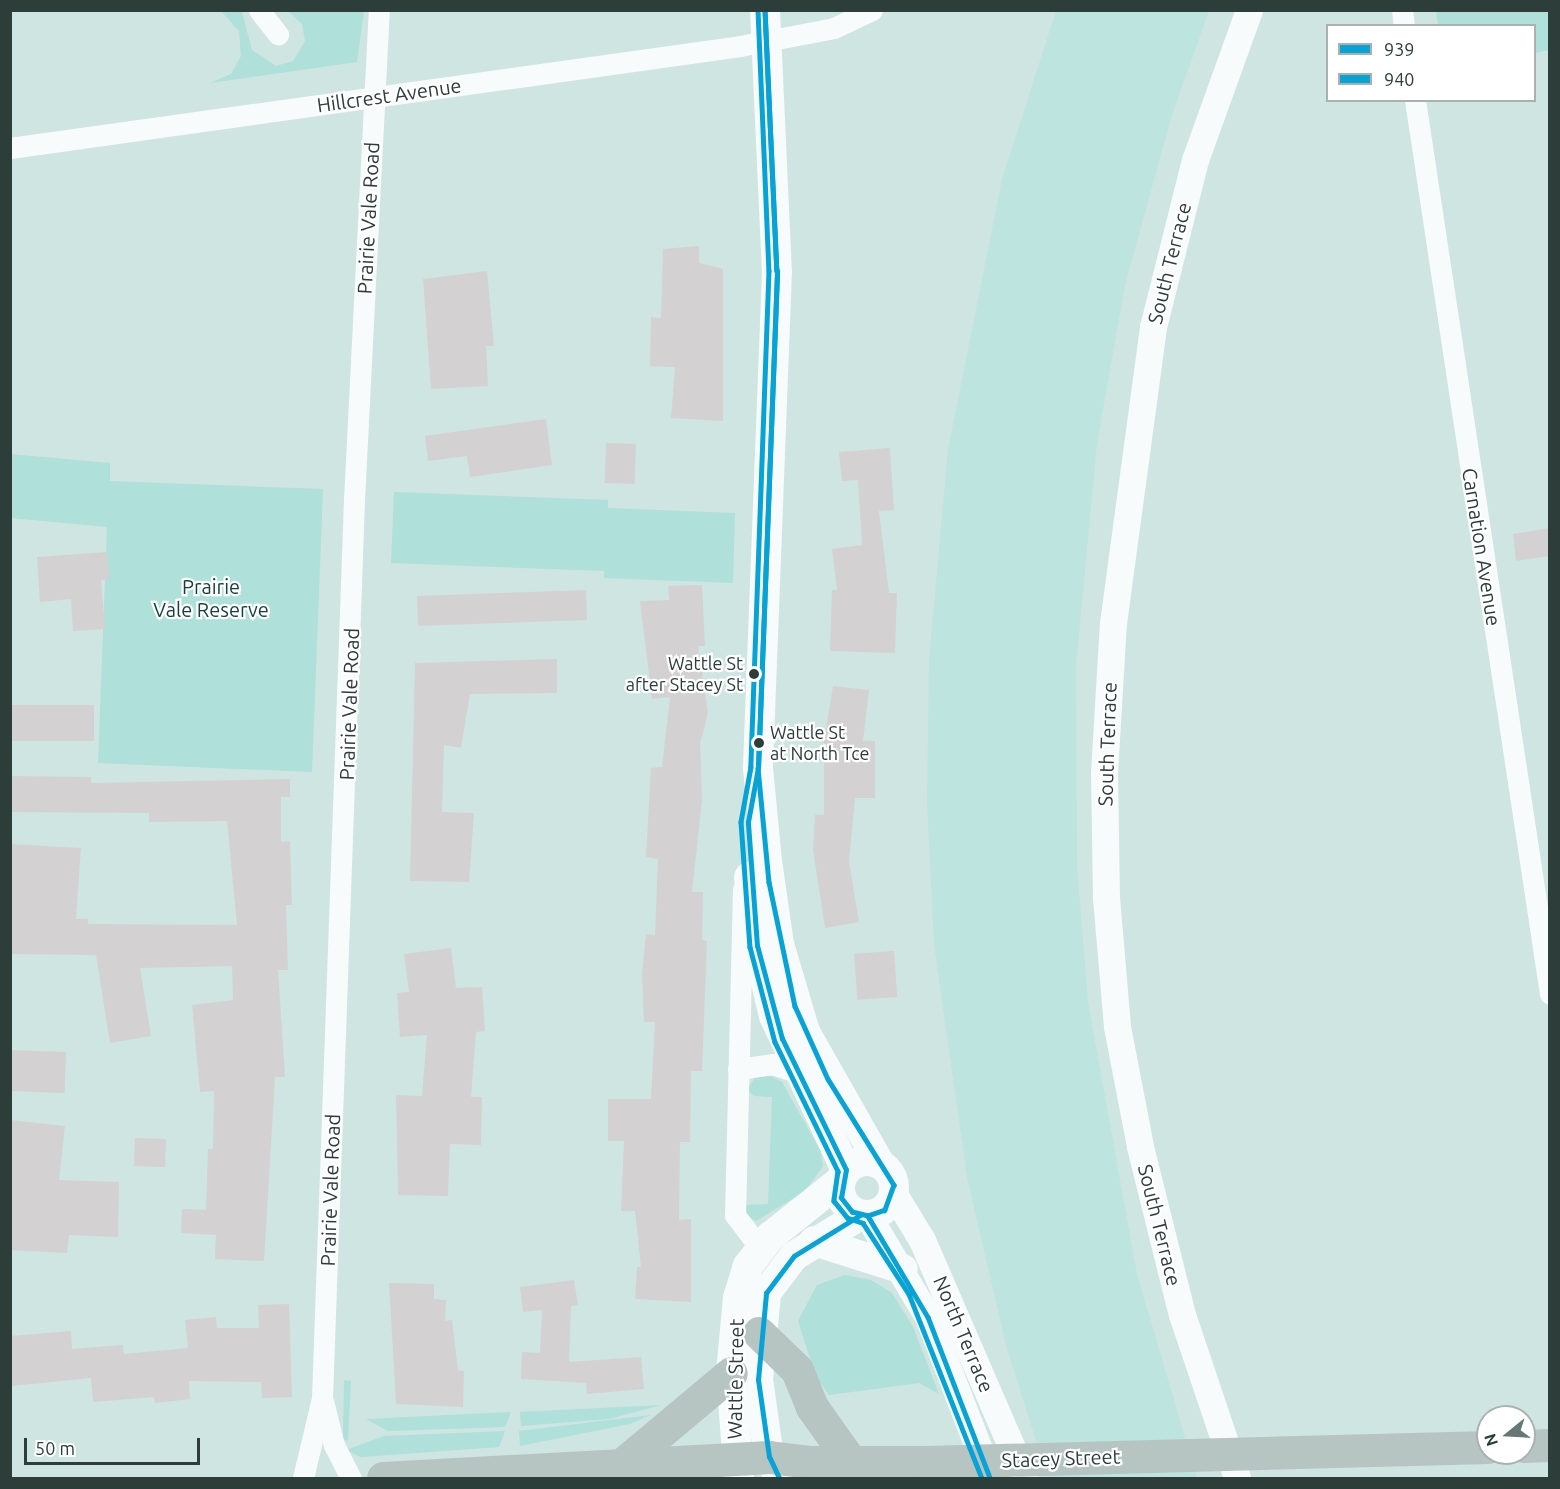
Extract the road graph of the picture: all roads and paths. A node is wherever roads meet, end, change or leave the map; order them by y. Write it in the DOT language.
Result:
graph roads {
  1 [pos="259,10"];
  2 [pos="379,10"];
  3 [pos="765,10"];
  4 [pos="872,10"];
  5 [pos="1249,10"];
  6 [pos="278,34"];
  7 [pos="767,42"];
  8 [pos="375,96"];
  9 [pos="1415,102"];
  10 [pos="10,148"];
  11 [pos="758,768"];
  12 [pos="748,871"];
  13 [pos="1550,994"];
  14 [pos="738,1069"];
  15 [pos="796,1072"];
  16 [pos="880,1164"];
  17 [pos="843,1176"];
  18 [pos="894,1194"];
  19 [pos="864,1216"];
  20 [pos="814,1241"];
  21 [pos="760,1248"];
  22 [pos="903,1269"];
  23 [pos="759,1333"];
  24 [pos="731,1372"];
  25 [pos="322,1398"];
  26 [pos="1476,1447"];
  27 [pos="625,1462"];
  28 [pos="851,1462"];
  29 [pos="774,1468"];
  30 [pos="736,1469"];
  31 [pos="303,1479"];
  32 [pos="351,1479"];
  33 [pos="383,1479"];
  34 [pos="990,1479"];
  35 [pos="1025,1479"];
  36 [pos="1237,1479"];
  1 -- 6 [label="street"];
  2 -- 8 [label="street, Prairie Vale Road"];
  3 -- 7 [label="main road"];
  4 -- 7 [label="street, Hillcrest Avenue"];
  5 -- 36 [label="street, South Terrace"];
  7 -- 8 [label="street, Hillcrest Avenue"];
  7 -- 11 [label="main road"];
  8 -- 10 [label="street, Hillcrest Avenue"];
  8 -- 25 [label="street, Prairie Vale Road"];
  9 -- 13 [label="street, Carnation Avenue"];
  11 -- 12 [label="main road"];
  11 -- 16 [label="main road"];
  12 -- 14 [label="street"];
  12 -- 15 [label="main road"];
  14 -- 15 [label="street"];
  14 -- 21 [label="street"];
  15 -- 17 [label="main road"];
  16 -- 17 [label="main road"];
  16 -- 18 [label="main road"];
  17 -- 19 [label="main road"];
  17 -- 21 [label="main road, Wattle Street"];
  18 -- 19 [label="main road"];
  18 -- 35 [label="street, North Terrace"];
  19 -- 20 [label="main road, Wattle Street"];
  19 -- 22 [label="street, North Terrace"];
  20 -- 22 [label="main road"];
  20 -- 23 [label="main road, Wattle Street"];
  21 -- 24 [label="main road, Wattle Street"];
  22 -- 34 [label="street, North Terrace"];
  23 -- 28 [label="highway"];
  23 -- 29 [label="main road, Wattle Street"];
  24 -- 27 [label="highway"];
  24 -- 30 [label="main road, Wattle Street"];
  25 -- 31 [label="street, Prairie Vale Road"];
  25 -- 32 [label="street, Prairie Vale Road"];
  26 -- 28 [label="highway, Stacey Street"];
  27 -- 30 [label="highway, Stacey Street"];
  27 -- 33 [label="highway, Stacey Street"];
  28 -- 29 [label="highway, Stacey Street"];
  29 -- 30 [label="highway, Stacey Street"];
}
